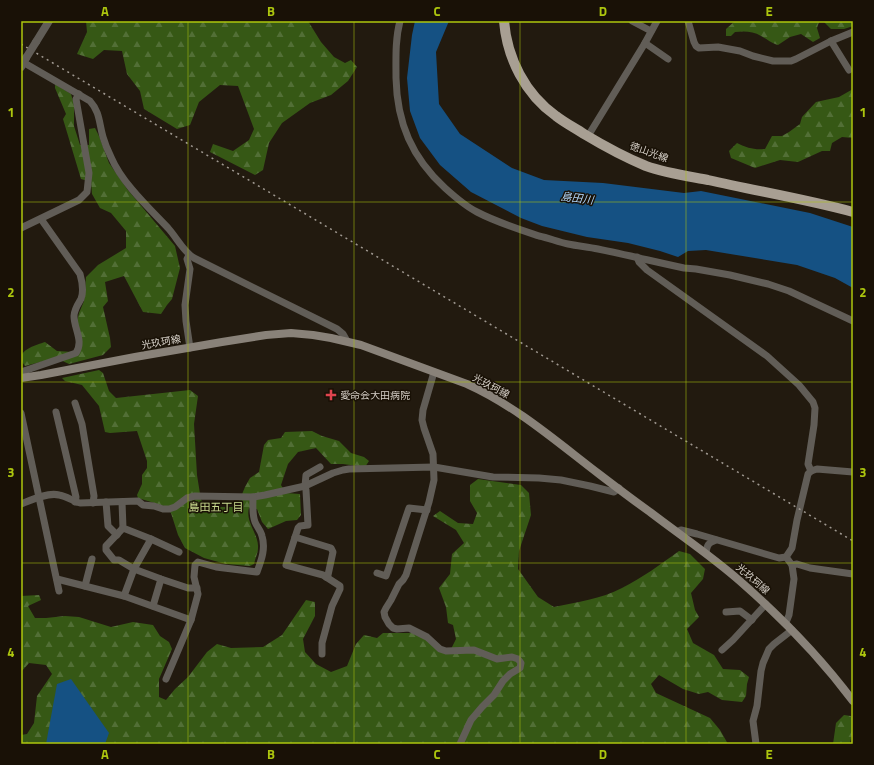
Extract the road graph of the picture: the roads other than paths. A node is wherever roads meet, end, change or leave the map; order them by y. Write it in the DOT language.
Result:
graph roads {
  1 [pos="49,21"];
  2 [pos="400,21"];
  3 [pos="504,21"];
  4 [pos="632,21"];
  5 [pos="657,21"];
  6 [pos="688,21"];
  7 [pos="651,31"];
  8 [pos="853,32"];
  9 [pos="831,41"];
  10 [pos="645,43"];
  11 [pos="668,59"];
  12 [pos="23,62"];
  13 [pos="849,70"];
  14 [pos="79,94"];
  15 [pos="588,136"];
  16 [pos="853,212"];
  17 [pos="41,218"];
  18 [pos="21,228"];
  19 [pos="189,255"];
  20 [pos="637,257"];
  21 [pos="853,321"];
  22 [pos="347,341"];
  23 [pos="190,348"];
  24 [pos="21,372"];
  25 [pos="434,372"];
  26 [pos="21,378"];
  27 [pos="75,404"];
  28 [pos="56,412"];
  29 [pos="21,413"];
  30 [pos="320,467"];
  31 [pos="434,468"];
  32 [pos="811,471"];
  33 [pos="853,472"];
  34 [pos="305,486"];
  35 [pos="619,488"];
  36 [pos="39,497"];
  37 [pos="253,497"];
  38 [pos="76,502"];
  39 [pos="106,502"];
  40 [pos="122,502"];
  41 [pos="93,503"];
  42 [pos="21,504"];
  43 [pos="426,510"];
  44 [pos="124,528"];
  45 [pos="677,532"];
  46 [pos="117,535"];
  47 [pos="295,537"];
  48 [pos="151,538"];
  49 [pos="716,540"];
  50 [pos="179,552"];
  51 [pos="706,553"];
  52 [pos="786,557"];
  53 [pos="92,559"];
  54 [pos="792,565"];
  55 [pos="134,569"];
  56 [pos="377,573"];
  57 [pos="853,574"];
  58 [pos="326,577"];
  59 [pos="58,579"];
  60 [pos="161,579"];
  61 [pos="85,586"];
  62 [pos="198,588"];
  63 [pos="59,591"];
  64 [pos="124,596"];
  65 [pos="766,604"];
  66 [pos="153,606"];
  67 [pos="726,612"];
  68 [pos="191,620"];
  69 [pos="752,620"];
  70 [pos="784,622"];
  71 [pos="792,630"];
  72 [pos="722,650"];
  73 [pos="322,654"];
  74 [pos="166,679"];
  75 [pos="852,696"];
  76 [pos="460,744"];
  77 [pos="756,744"];
  1 -- 12 [label="street, bridge"];
  2 -- 20 [label="street"];
  3 -- 15 [label="main road, 徳山光線"];
  4 -- 7 [label="street"];
  5 -- 7 [label="street"];
  6 -- 9 [label="street"];
  7 -- 10 [label="street"];
  8 -- 9 [label="street"];
  9 -- 13 [label="street"];
  10 -- 11 [label="street"];
  10 -- 15 [label="street"];
  12 -- 14 [label="street"];
  14 -- 17 [label="street"];
  14 -- 19 [label="street"];
  15 -- 16 [label="main road, 徳山光線"];
  17 -- 18 [label="street"];
  17 -- 24 [label="street"];
  19 -- 22 [label="street"];
  19 -- 23 [label="street"];
  20 -- 21 [label="street"];
  20 -- 32 [label="street"];
  22 -- 23 [label="main road, 光玖珂線"];
  22 -- 25 [label="main road, 光玖珂線"];
  23 -- 26 [label="main road, 光玖珂線"];
  25 -- 31 [label="street"];
  25 -- 35 [label="main road, 光玖珂線"];
  27 -- 41 [label="street"];
  28 -- 38 [label="street"];
  29 -- 36 [label="street"];
  30 -- 34 [label="street"];
  31 -- 34 [label="street"];
  31 -- 35 [label="street"];
  31 -- 43 [label="street"];
  32 -- 33 [label="street"];
  32 -- 52 [label="street"];
  34 -- 37 [label="street"];
  34 -- 47 [label="street"];
  35 -- 45 [label="main road, 光玖珂線"];
  36 -- 38 [label="street"];
  36 -- 42 [label="street"];
  36 -- 59 [label="street"];
  37 -- 40 [label="street"];
  37 -- 62 [label="street"];
  38 -- 41 [label="street"];
  39 -- 40 [label="street"];
  39 -- 41 [label="street"];
  39 -- 46 [label="street"];
  40 -- 44 [label="street"];
  43 -- 56 [label="street"];
  43 -- 76 [label="street"];
  44 -- 46 [label="street"];
  44 -- 48 [label="street"];
  45 -- 49 [label="street"];
  45 -- 51 [label="main road, 光玖珂線"];
  46 -- 55 [label="street"];
  47 -- 58 [label="street"];
  47 -- 58 [label="street"];
  48 -- 50 [label="street"];
  48 -- 55 [label="street"];
  49 -- 51 [label="street"];
  49 -- 52 [label="street"];
  51 -- 65 [label="main road, 光玖珂線"];
  52 -- 54 [label="street"];
  53 -- 61 [label="street"];
  54 -- 57 [label="street"];
  54 -- 70 [label="street"];
  55 -- 60 [label="street"];
  55 -- 64 [label="street"];
  58 -- 73 [label="street"];
  59 -- 61 [label="street"];
  59 -- 63 [label="street"];
  60 -- 62 [label="street"];
  60 -- 66 [label="street"];
  61 -- 64 [label="street"];
  62 -- 68 [label="street"];
  64 -- 66 [label="street"];
  65 -- 69 [label="street"];
  65 -- 70 [label="main road, 光玖珂線"];
  66 -- 68 [label="street"];
  67 -- 69 [label="street"];
  68 -- 74 [label="street"];
  69 -- 72 [label="street"];
  70 -- 71 [label="main road, 光玖珂線"];
  71 -- 75 [label="main road, 光玖珂線"];
  71 -- 77 [label="street"];
}
